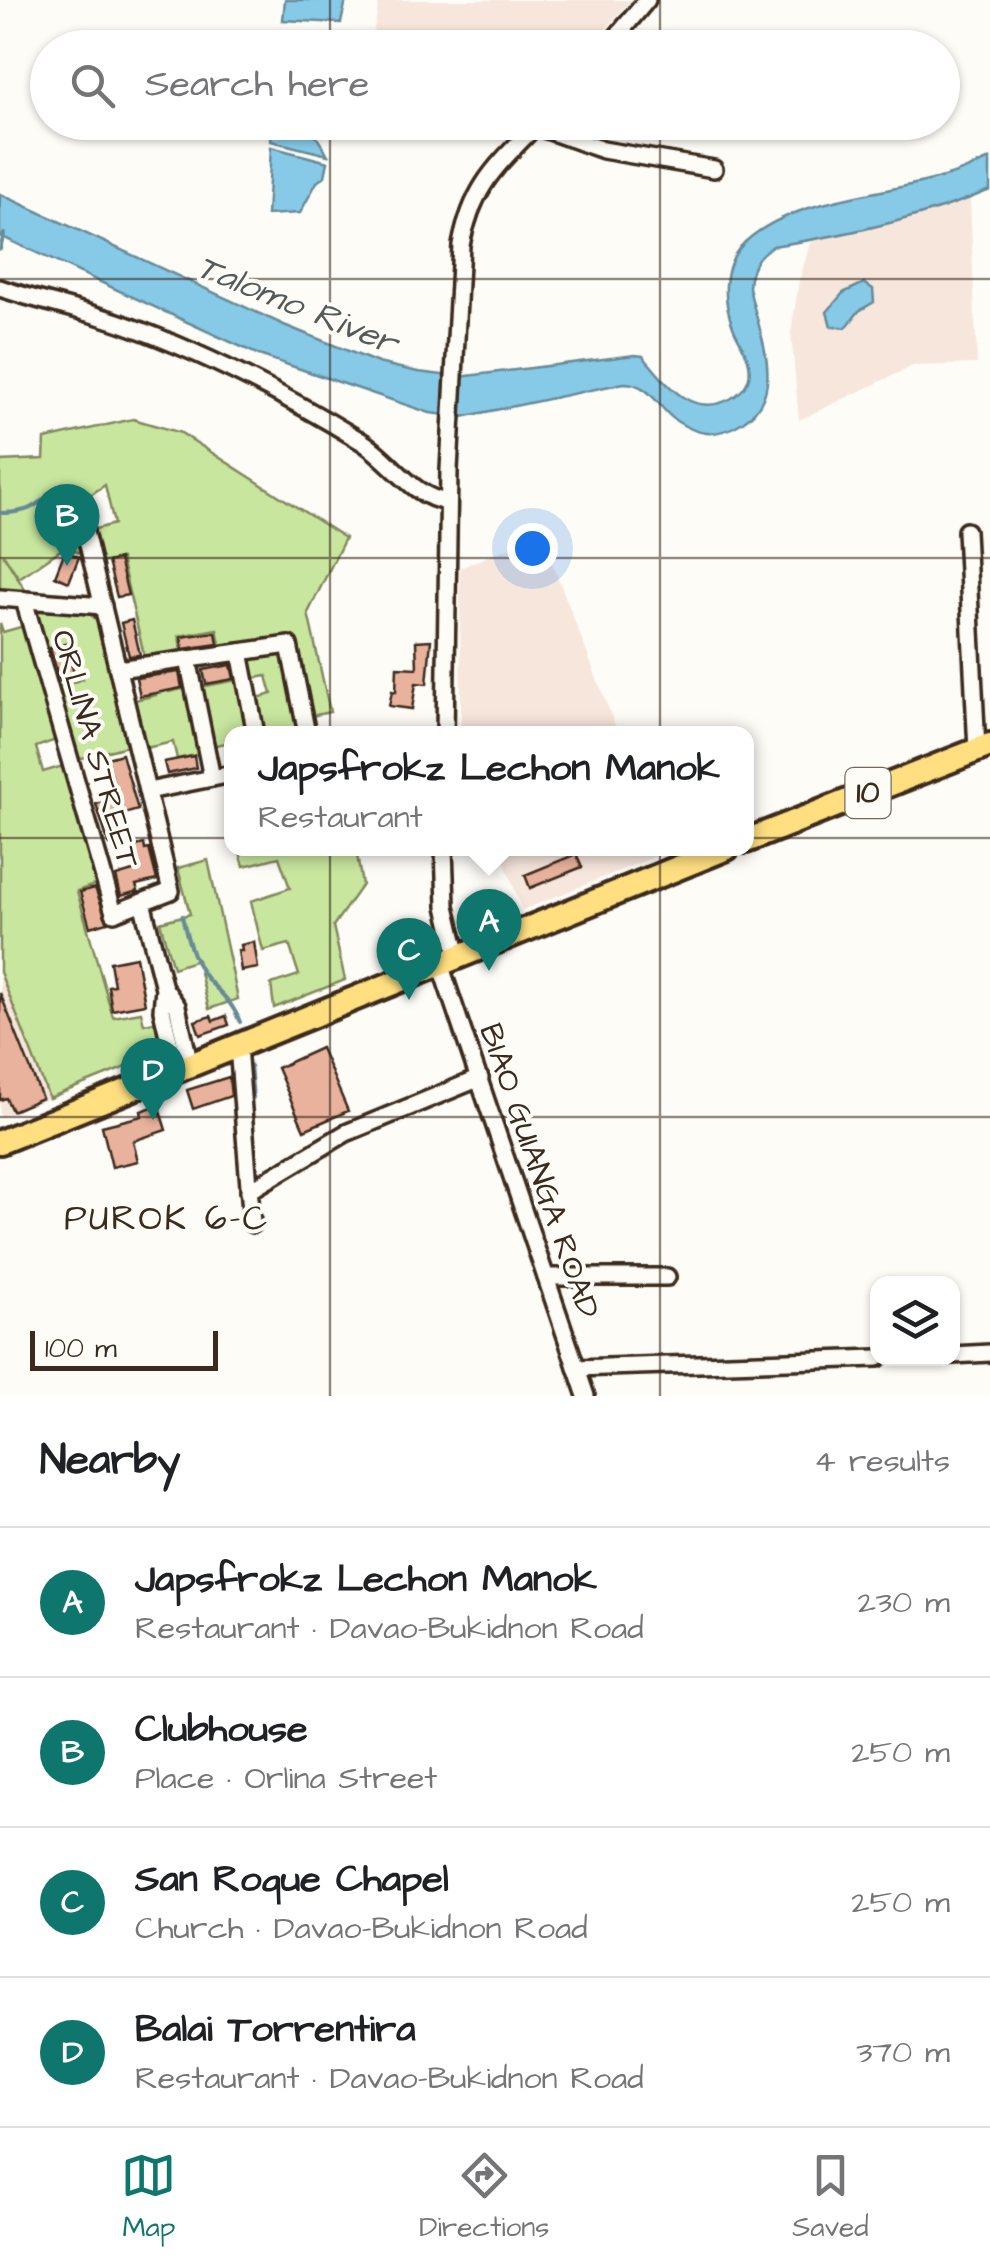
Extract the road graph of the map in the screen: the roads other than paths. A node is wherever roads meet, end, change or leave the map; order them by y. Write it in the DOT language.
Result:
graph roads {
  1 [pos="646,0"];
  2 [pos="622,30"];
  3 [pos="522,140"];
  4 [pos="578,140"];
  5 [pos="714,169"];
  6 [pos="0,288"];
  7 [pos="448,502"];
  8 [pos="79,507"];
  9 [pos="966,531"];
  10 [pos="0,598"];
  11 [pos="24,600"];
  12 [pos="103,606"];
  13 [pos="240,652"];
  14 [pos="188,659"];
  15 [pos="118,669"];
  16 [pos="254,726"];
  17 [pos="305,726"];
  18 [pos="446,726"];
  19 [pos="984,748"];
  20 [pos="224,776"];
  21 [pos="212,778"];
  22 [pos="148,791"];
  23 [pos="754,838"];
  24 [pos="444,856"];
  25 [pos="707,856"];
  26 [pos="142,902"];
  27 [pos="449,960"];
  28 [pos="238,1046"];
  29 [pos="183,1068"];
  30 [pos="480,1078"];
  31 [pos="0,1142"];
  32 [pos="249,1190"];
  33 [pos="252,1224"];
  34 [pos="546,1277"];
  35 [pos="667,1277"];
  36 [pos="990,1353"];
  37 [pos="960,1355"];
  38 [pos="870,1358"];
  39 [pos="576,1368"];
  40 [pos="586,1396"];
  1 -- 2 [label="street"];
  3 -- 7 [label="street"];
  4 -- 5 [label="street"];
  6 -- 7 [label="street"];
  7 -- 18 [label="street"];
  8 -- 12 [label="street"];
  9 -- 19 [label="street"];
  10 -- 11 [label="street"];
  11 -- 12 [label="street"];
  11 -- 26 [label="street, ORLINA STREET"];
  12 -- 15 [label="street"];
  13 -- 14 [label="street"];
  13 -- 16 [label="street"];
  13 -- 17 [label="street"];
  14 -- 15 [label="street"];
  14 -- 21 [label="street"];
  15 -- 22 [label="street"];
  19 -- 23 [label="highway, 10"];
  20 -- 21 [label="street"];
  21 -- 22 [label="street"];
  22 -- 26 [label="street"];
  24 -- 27 [label="street, BIAO GUIANGA ROAD"];
  25 -- 27 [label="highway"];
  26 -- 29 [label="street"];
  27 -- 28 [label="highway"];
  27 -- 30 [label="street, BIAO GUIANGA ROAD"];
  28 -- 29 [label="highway"];
  28 -- 32 [label="street"];
  29 -- 31 [label="highway"];
  30 -- 32 [label="street"];
  30 -- 34 [label="street, BIAO GUIANGA ROAD"];
  32 -- 33 [label="street"];
  34 -- 35 [label="street"];
  34 -- 39 [label="street, BIAO GUIANGA ROAD"];
  36 -- 37 [label="street"];
  38 -- 39 [label="street"];
  39 -- 40 [label="street, BIAO GUIANGA ROAD"];
}
